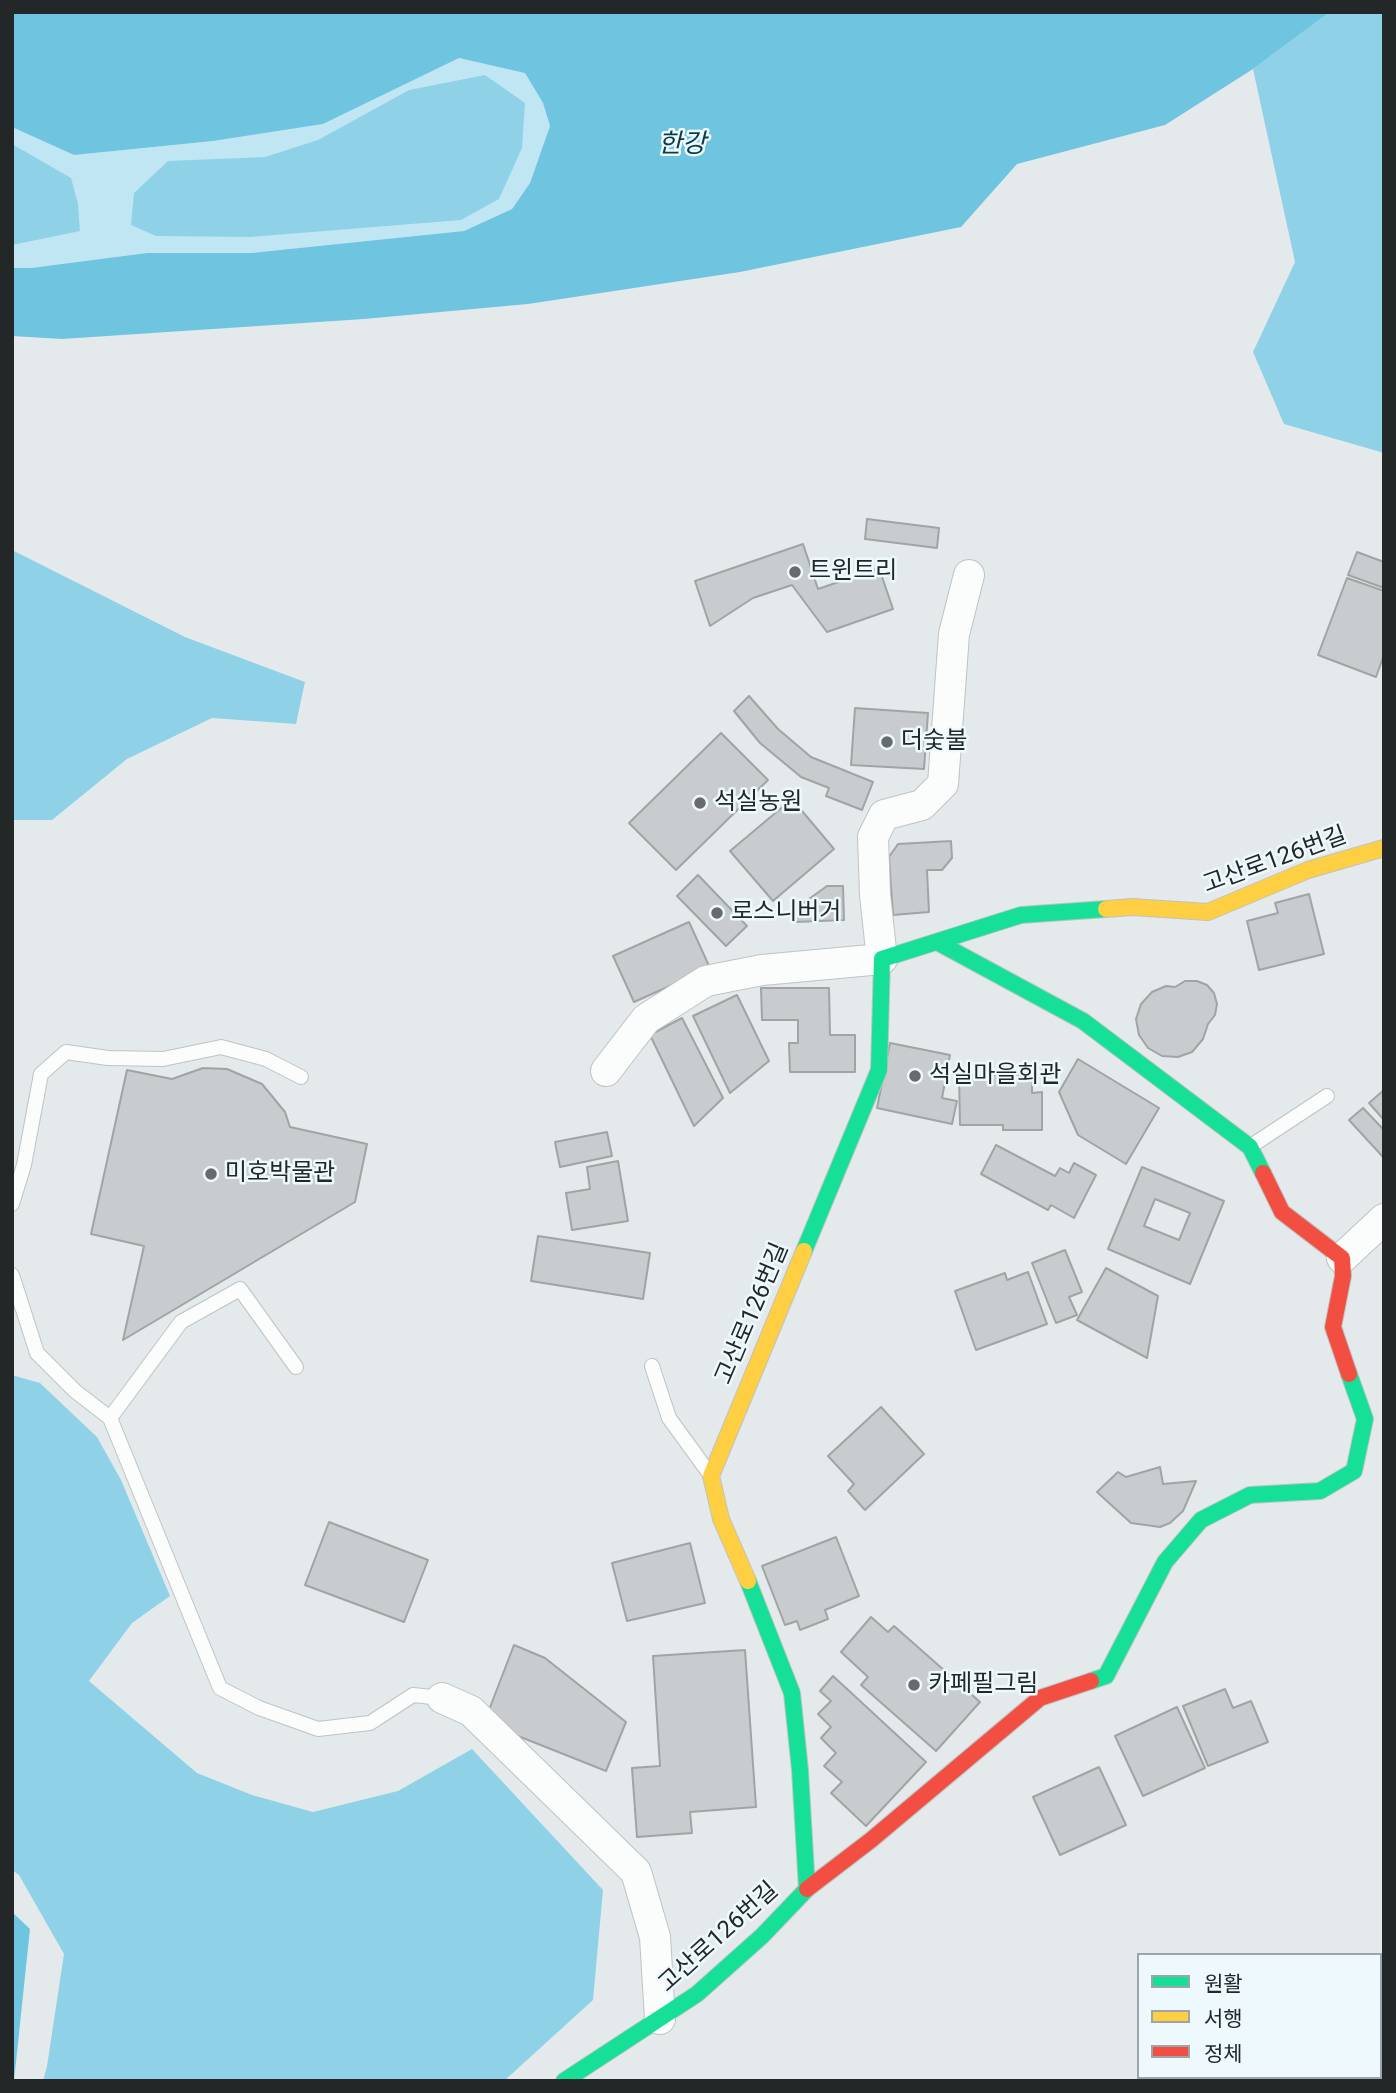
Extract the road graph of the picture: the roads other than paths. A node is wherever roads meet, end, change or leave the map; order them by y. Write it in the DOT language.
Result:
graph roads {
  1 [pos="970,575"];
  2 [pos="1384,848"];
  3 [pos="937,942"];
  4 [pos="882,959"];
  5 [pos="606,1071"];
  6 [pos="301,1077"];
  7 [pos="1327,1097"];
  8 [pos="1250,1147"];
  9 [pos="12,1204"];
  10 [pos="1384,1219"];
  11 [pos="1342,1258"];
  12 [pos="12,1275"];
  13 [pos="652,1366"];
  14 [pos="296,1367"];
  15 [pos="110,1418"];
  16 [pos="711,1476"];
  17 [pos="442,1698"];
  18 [pos="807,1889"];
  19 [pos="660,2019"];
  20 [pos="564,2081"];
  1 -- 4 [label="street"];
  2 -- 3 [label="street, 고산로126번길"];
  3 -- 4 [label="street, 고산로126번길"];
  3 -- 8 [label="street"];
  4 -- 5 [label="street"];
  4 -- 16 [label="street, 고산로126번길"];
  6 -- 9 [label="lane"];
  7 -- 8 [label="lane"];
  8 -- 11 [label="street"];
  10 -- 11 [label="street"];
  11 -- 18 [label="street"];
  12 -- 15 [label="lane"];
  13 -- 16 [label="lane"];
  14 -- 15 [label="lane"];
  15 -- 17 [label="lane"];
  16 -- 18 [label="street, 고산로126번길"];
  17 -- 19 [label="street"];
  18 -- 19 [label="street, 고산로126번길"];
  19 -- 20 [label="street, 고산로126번길"];
}
